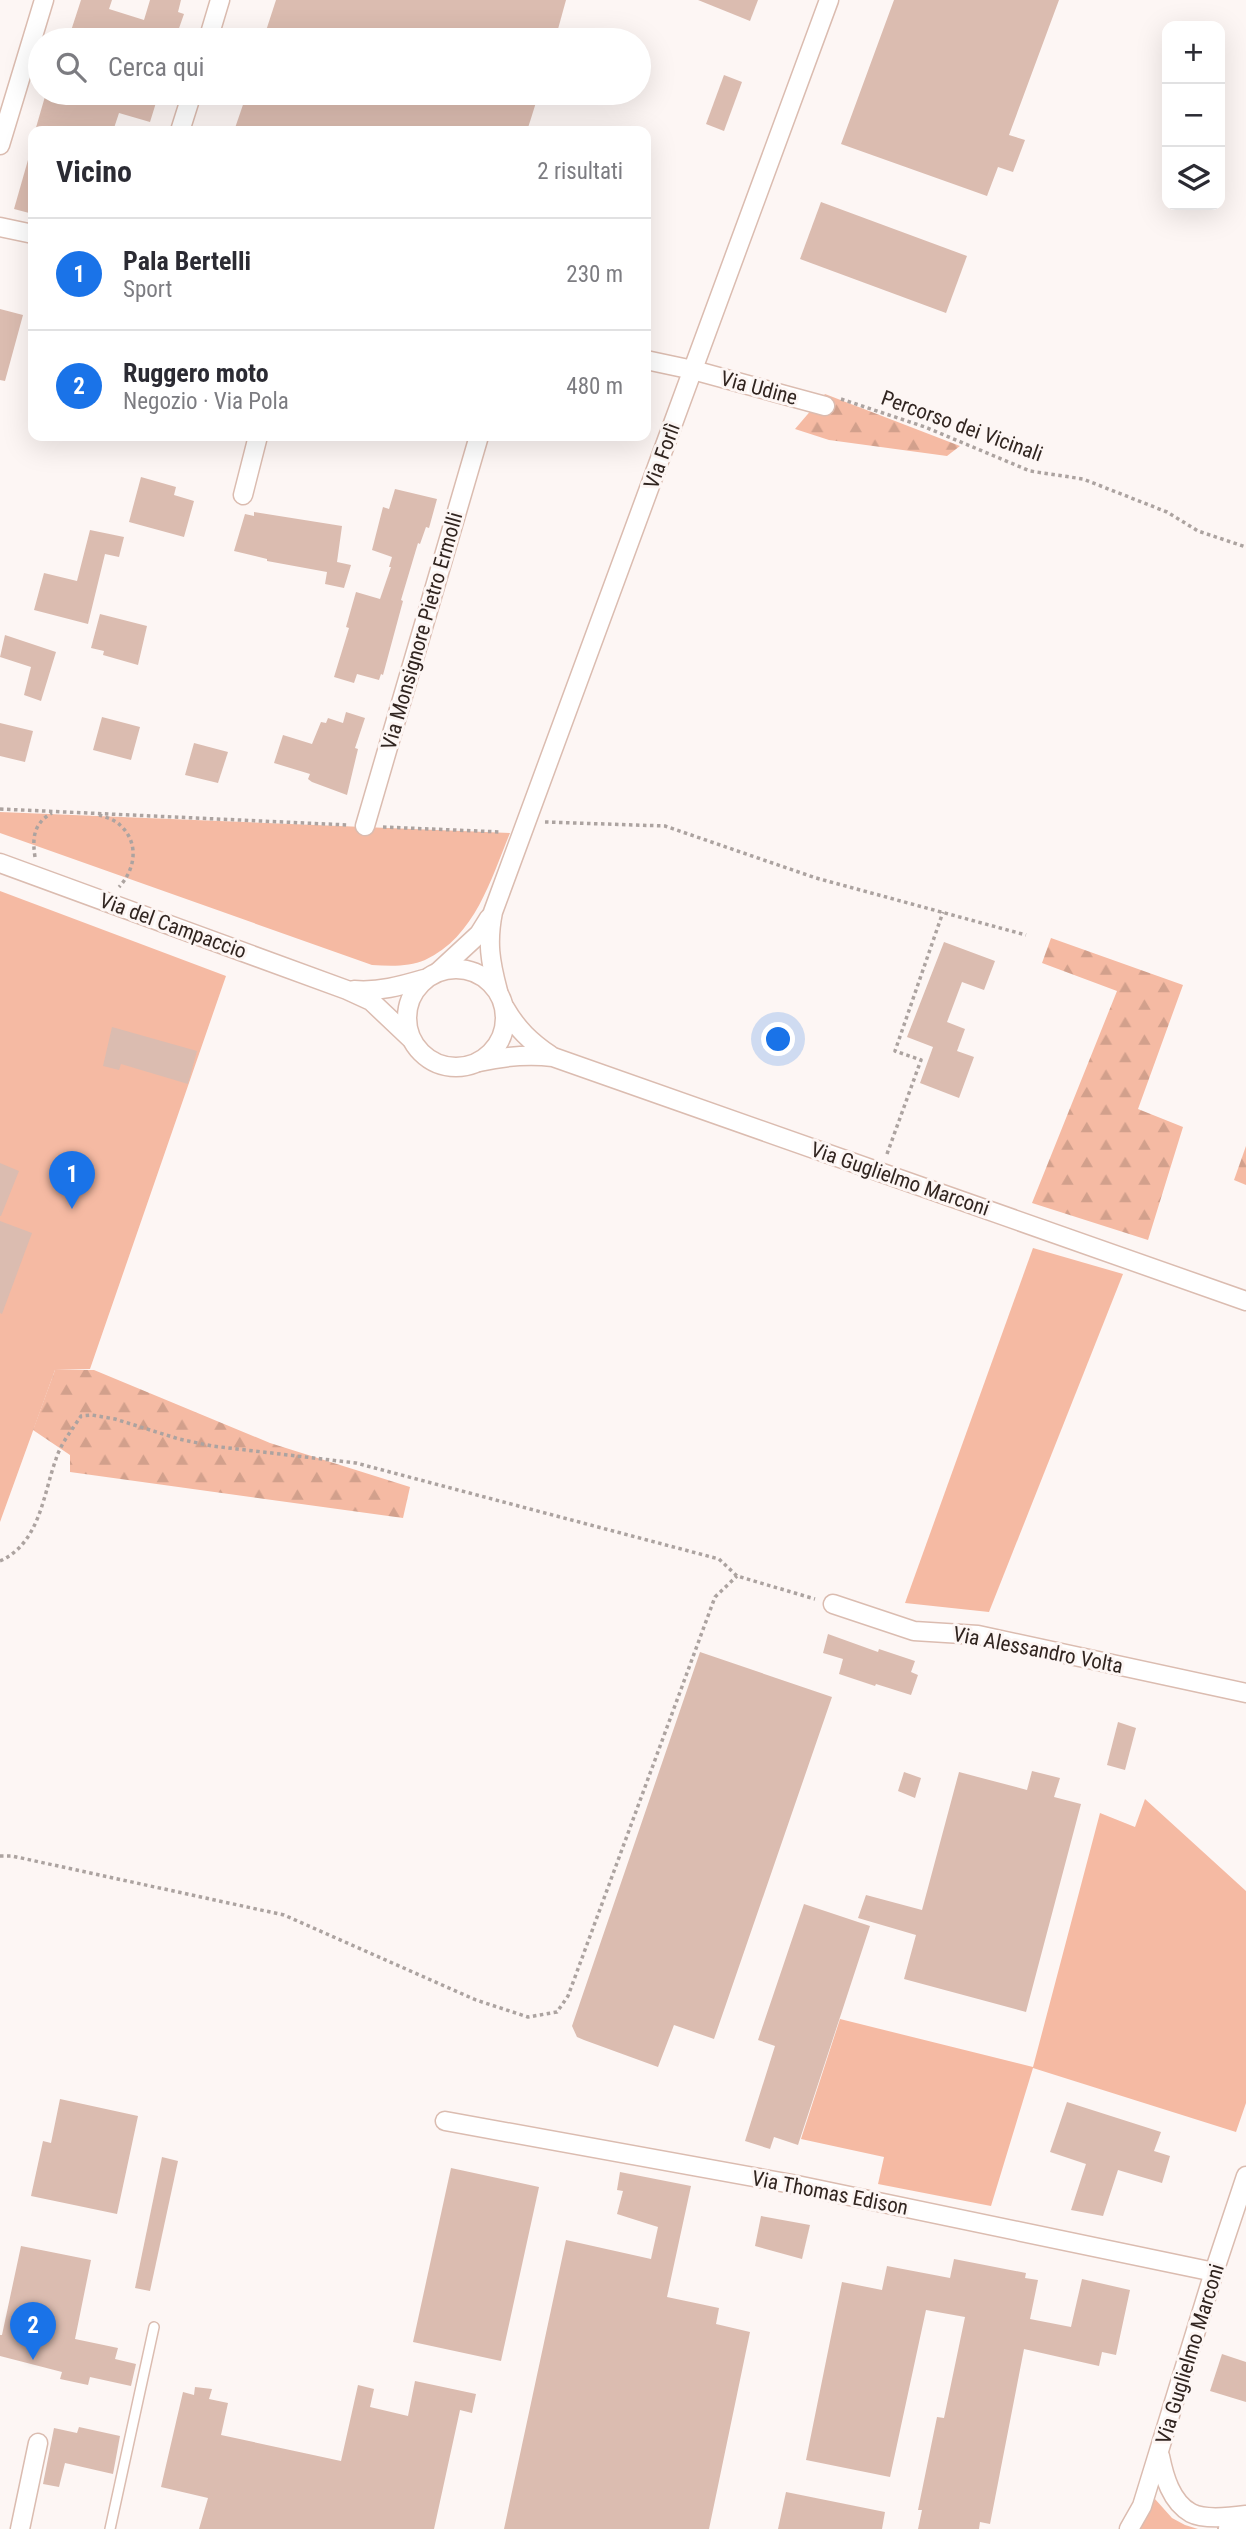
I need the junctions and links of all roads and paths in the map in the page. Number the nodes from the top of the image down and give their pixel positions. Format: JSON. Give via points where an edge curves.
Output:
{"nodes":[{"id":1,"x":44,"y":0,"type":"edge"},
{"id":2,"x":220,"y":0,"type":"edge"},
{"id":3,"x":829,"y":0,"type":"edge"},
{"id":4,"x":36,"y":28,"type":"edge"},
{"id":5,"x":212,"y":28,"type":"edge"},
{"id":6,"x":28,"y":53,"type":"edge"},
{"id":7,"x":188,"y":105,"type":"edge"},
{"id":8,"x":182,"y":126,"type":"edge"},
{"id":9,"x":0,"y":145,"type":"edge"},
{"id":10,"x":0,"y":226,"type":"edge"},
{"id":11,"x":28,"y":233,"type":"edge"},
{"id":12,"x":651,"y":361,"type":"edge"},
{"id":13,"x":693,"y":370,"type":"junction"},
{"id":14,"x":825,"y":407,"type":"joint"},
{"id":15,"x":257,"y":441,"type":"edge"},
{"id":16,"x":478,"y":441,"type":"edge"},
{"id":17,"x":243,"y":495,"type":"dead end"},
{"id":18,"x":1246,"y":547,"type":"edge"},
{"id":19,"x":0,"y":809,"type":"edge"},
{"id":20,"x":53,"y":812,"type":"junction"},
{"id":21,"x":97,"y":814,"type":"junction"},
{"id":22,"x":365,"y":826,"type":"junction"},
{"id":23,"x":524,"y":829,"type":"junction"},
{"id":24,"x":0,"y":863,"type":"edge"},
{"id":25,"x":43,"y":878,"type":"junction"},
{"id":26,"x":99,"y":899,"type":"junction"},
{"id":27,"x":493,"y":912,"type":"junction"},
{"id":28,"x":943,"y":912,"type":"junction"},
{"id":29,"x":1026,"y":934,"type":"dead end"},
{"id":30,"x":431,"y":975,"type":"junction"},
{"id":31,"x":347,"y":990,"type":"junction"},
{"id":32,"x":501,"y":998,"type":"junction"},
{"id":33,"x":410,"y":1038,"type":"junction"},
{"id":34,"x":553,"y":1057,"type":"junction"},
{"id":35,"x":479,"y":1062,"type":"junction"},
{"id":36,"x":880,"y":1172,"type":"junction"},
{"id":37,"x":1246,"y":1301,"type":"edge"},
{"id":38,"x":0,"y":1561,"type":"edge"},
{"id":39,"x":737,"y":1576,"type":"junction"},
{"id":40,"x":833,"y":1604,"type":"joint"},
{"id":41,"x":1246,"y":1693,"type":"edge"},
{"id":42,"x":0,"y":1856,"type":"edge"},
{"id":43,"x":445,"y":2121,"type":"dead end"},
{"id":44,"x":1246,"y":2176,"type":"edge"},
{"id":45,"x":1214,"y":2272,"type":"junction"},
{"id":46,"x":154,"y":2327,"type":"dead end"},
{"id":47,"x":38,"y":2443,"type":"dead end"},
{"id":48,"x":1160,"y":2452,"type":"junction"},
{"id":49,"x":1246,"y":2515,"type":"edge"},
{"id":50,"x":1246,"y":2524,"type":"edge"},
{"id":51,"x":20,"y":2529,"type":"edge"},
{"id":52,"x":110,"y":2529,"type":"edge"},
{"id":53,"x":1129,"y":2529,"type":"edge"},
{"id":54,"x":1233,"y":2529,"type":"edge"}],
"edges":[{"from":1,"to":4,"type":"street"},
{"from":2,"to":5,"type":"street"},
{"from":3,"to":13,"type":"street","name":"Via Forlì"},
{"from":6,"to":9,"type":"street"},
{"from":7,"to":8,"type":"street"},
{"from":10,"to":11,"type":"street"},
{"from":12,"to":13,"type":"street","name":"Via Udine"},
{"from":13,"to":14,"type":"street","name":"Via Udine"},
{"from":13,"to":23,"type":"street","name":"Via Forlì"},
{"from":14,"to":18,"type":"path","name":"Percorso dei Vicinali","via":[[835,397],[925,427],[1030,471],[1083,479],[1167,512],[1198,531]]},
{"from":15,"to":17,"type":"street"},
{"from":16,"to":22,"type":"street","name":"Via Monsignore Pietro Ermolli"},
{"from":19,"to":20,"type":"path"},
{"from":20,"to":21,"type":"path"},
{"from":20,"to":25,"type":"path","via":[[42,819],[33,842]]},
{"from":21,"to":22,"type":"path"},
{"from":21,"to":26,"type":"path","via":[[120,824],[130,840],[134,860],[129,876]]},
{"from":22,"to":23,"type":"path","via":[[510,833]]},
{"from":23,"to":27,"type":"street","name":"Via Forlì"},
{"from":23,"to":28,"type":"path","via":[[539,822],[665,826],[816,878]]},
{"from":24,"to":25,"type":"street","name":"Via del Campaccio"},
{"from":25,"to":26,"type":"street","name":"Via del Campaccio"},
{"from":26,"to":31,"type":"street","name":"Via del Campaccio"},
{"from":27,"to":30,"type":"street","name":"Via Forlì","via":[[479,934]]},
{"from":27,"to":32,"type":"street","name":"Via Forlì","via":[[490,962]]},
{"from":28,"to":29,"type":"path"},
{"from":28,"to":36,"type":"path","via":[[895,1051],[921,1060]]},
{"from":30,"to":31,"type":"street","name":"Via del Campaccio","via":[[396,988]]},
{"from":30,"to":32,"type":"street","via":[[455,968],[471,970],[486,978]]},
{"from":30,"to":33,"type":"street","via":[[413,992],[407,1007]]},
{"from":31,"to":33,"type":"street","name":"Via del Campaccio","via":[[371,1001]]},
{"from":32,"to":34,"type":"street","name":"Via Guglielmo Marconi","via":[[516,1027]]},
{"from":32,"to":35,"type":"street","via":[[505,1023],[501,1039]]},
{"from":33,"to":35,"type":"street","via":[[432,1062],[448,1067]]},
{"from":34,"to":35,"type":"street","name":"Via Guglielmo Marconi","via":[[520,1055]]},
{"from":34,"to":36,"type":"street","name":"Via Guglielmo Marconi"},
{"from":36,"to":37,"type":"street","name":"Via Guglielmo Marconi"},
{"from":38,"to":39,"type":"path","via":[[21,1546],[33,1529],[60,1448],[81,1416],[92,1415],[212,1446],[356,1463],[719,1559]]},
{"from":39,"to":40,"type":"path"},
{"from":39,"to":42,"type":"path","via":[[715,1597],[568,1996],[556,2012],[528,2017],[476,2000],[284,1915]]},
{"from":40,"to":41,"type":"street","name":"Via Alessandro Volta","via":[[914,1631],[978,1635]]},
{"from":43,"to":45,"type":"street","name":"Via Thomas Edison","via":[[792,2184]]},
{"from":44,"to":45,"type":"street","name":"Via Guglielmo Marconi"},
{"from":45,"to":48,"type":"street","name":"Via Guglielmo Marconi"},
{"from":46,"to":52,"type":"lane"},
{"from":47,"to":51,"type":"street"},
{"from":48,"to":49,"type":"street","via":[[1174,2496],[1191,2514]]},
{"from":48,"to":53,"type":"street","name":"Via Guglielmo Marconi"},
{"from":50,"to":54,"type":"main road"}]}
